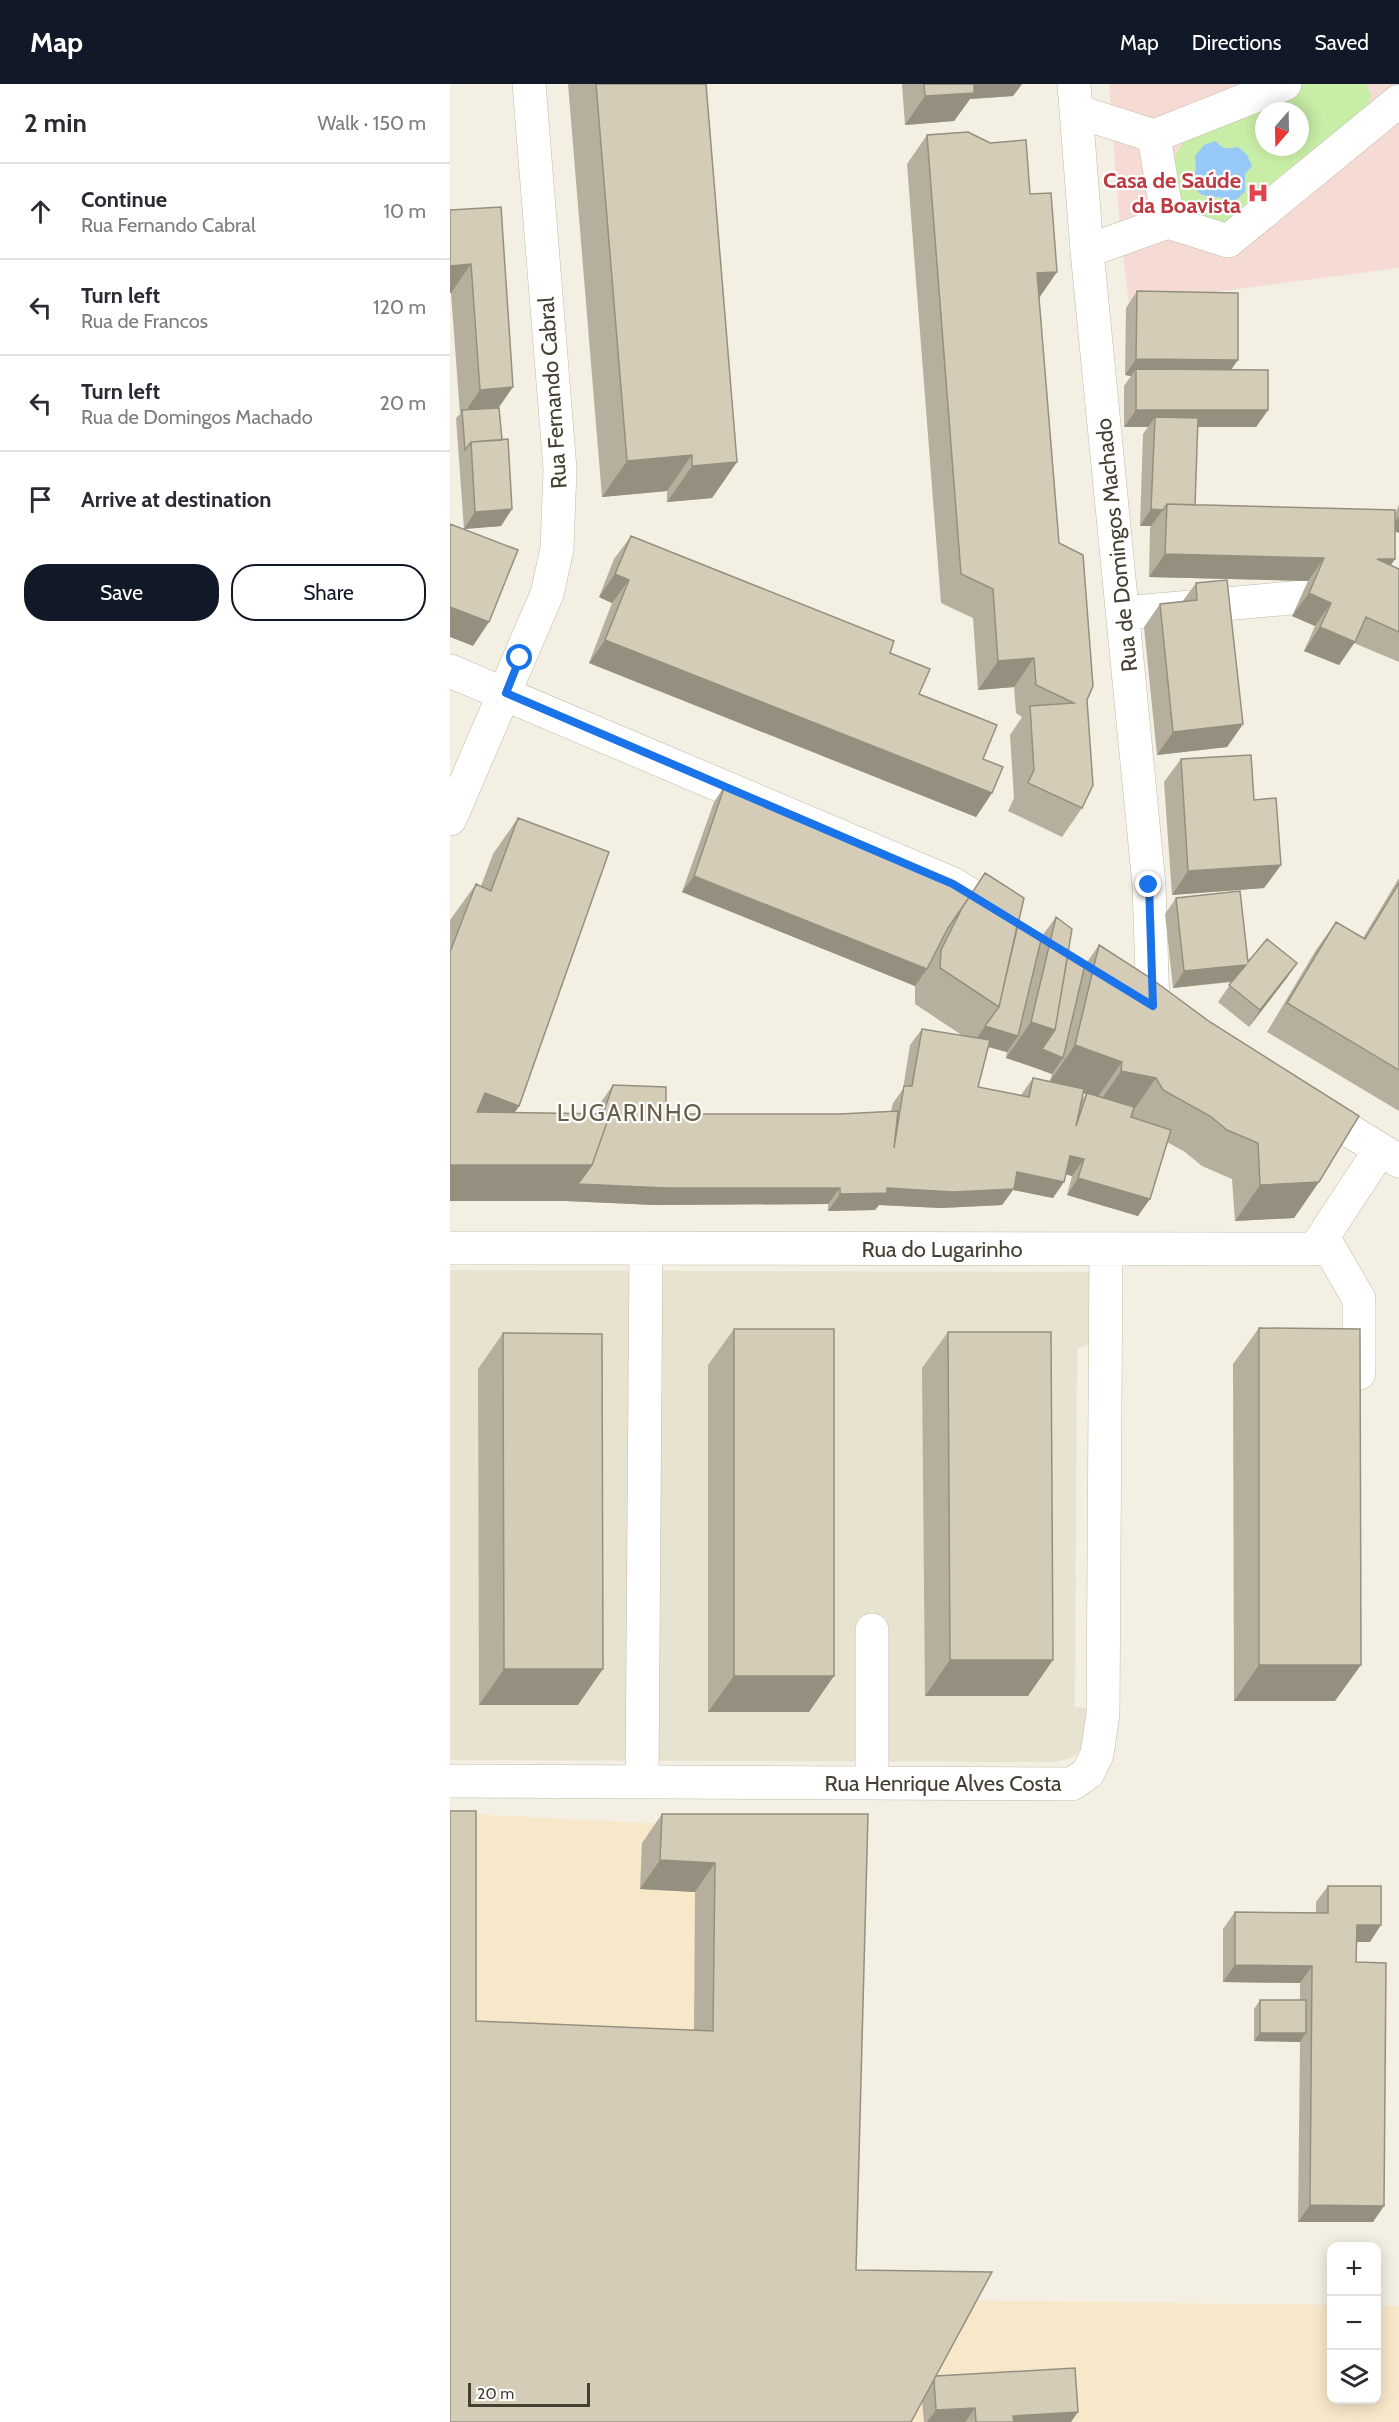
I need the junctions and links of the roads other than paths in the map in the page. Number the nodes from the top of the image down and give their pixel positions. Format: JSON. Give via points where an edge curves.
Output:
{"nodes":[{"id":1,"x":529,"y":84,"type":"edge"},
{"id":2,"x":1284,"y":84,"type":"edge"},
{"id":3,"x":1075,"y":97,"type":"edge"},
{"id":4,"x":1399,"y":101,"type":"edge"},
{"id":5,"x":1154,"y":136,"type":"junction"},
{"id":6,"x":1168,"y":222,"type":"junction"},
{"id":7,"x":1087,"y":251,"type":"junction"},
{"id":8,"x":1399,"y":592,"type":"edge"},
{"id":9,"x":1123,"y":613,"type":"junction"},
{"id":10,"x":450,"y":671,"type":"edge"},
{"id":11,"x":506,"y":693,"type":"junction"},
{"id":12,"x":450,"y":819,"type":"edge"},
{"id":13,"x":1022,"y":927,"type":"edge"},
{"id":14,"x":1122,"y":988,"type":"edge"},
{"id":15,"x":1153,"y":1006,"type":"junction"},
{"id":16,"x":1183,"y":1025,"type":"edge"},
{"id":17,"x":1282,"y":1088,"type":"edge"},
{"id":18,"x":1390,"y":1156,"type":"edge"},
{"id":19,"x":1323,"y":1236,"type":"junction"},
{"id":20,"x":450,"y":1248,"type":"edge"},
{"id":21,"x":646,"y":1248,"type":"junction"},
{"id":22,"x":1106,"y":1250,"type":"junction"},
{"id":23,"x":1359,"y":1402,"type":"edge"},
{"id":24,"x":872,"y":1630,"type":"dead end"},
{"id":25,"x":450,"y":1781,"type":"edge"},
{"id":26,"x":642,"y":1782,"type":"junction"},
{"id":27,"x":872,"y":1783,"type":"junction"}],
"edges":[{"from":1,"to":11,"type":"street","name":"Rua Fernando Cabral","via":[[560,469],[560,512],[547,594]]},
{"from":2,"to":5,"type":"street"},
{"from":3,"to":5,"type":"street"},
{"from":3,"to":7,"type":"street","name":"Rua de Domingos Machado"},
{"from":4,"to":6,"type":"street","via":[[1228,241]]},
{"from":5,"to":6,"type":"street"},
{"from":6,"to":7,"type":"street"},
{"from":7,"to":9,"type":"street","name":"Rua de Domingos Machado"},
{"from":8,"to":9,"type":"street","via":[[1392,589]]},
{"from":9,"to":15,"type":"street","name":"Rua de Domingos Machado","via":[[1149,885]]},
{"from":10,"to":11,"type":"street"},
{"from":11,"to":12,"type":"street","name":"Rua Fernando Cabral"},
{"from":11,"to":13,"type":"street","via":[[953,884]]},
{"from":14,"to":15,"type":"street"},
{"from":15,"to":16,"type":"street"},
{"from":17,"to":18,"type":"street"},
{"from":18,"to":19,"type":"street","name":"Rua do Lugarinho"},
{"from":19,"to":22,"type":"street","name":"Rua do Lugarinho","via":[[1315,1249]]},
{"from":19,"to":23,"type":"street","via":[[1359,1299]]},
{"from":20,"to":21,"type":"street","name":"Rua do Lugarinho"},
{"from":21,"to":22,"type":"street","name":"Rua do Lugarinho"},
{"from":21,"to":26,"type":"street"},
{"from":22,"to":27,"type":"street","name":"Rua Henrique Alves Costa","via":[[1103,1714],[1097,1754],[1088,1773],[1072,1784]]},
{"from":24,"to":27,"type":"street"},
{"from":25,"to":26,"type":"street","name":"Rua Henrique Alves Costa"},
{"from":26,"to":27,"type":"street","name":"Rua Henrique Alves Costa"}]}
